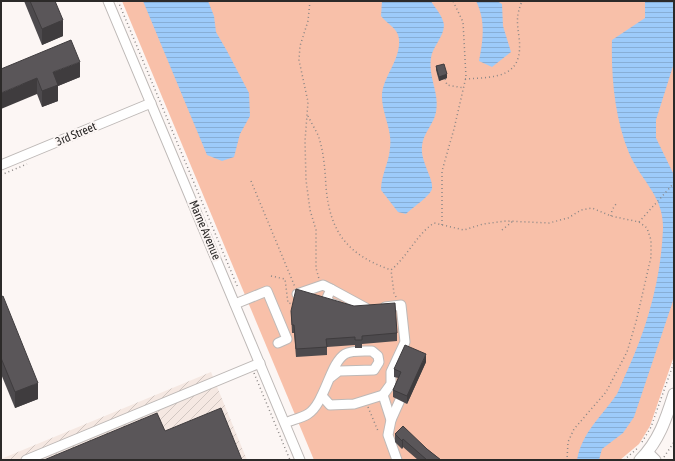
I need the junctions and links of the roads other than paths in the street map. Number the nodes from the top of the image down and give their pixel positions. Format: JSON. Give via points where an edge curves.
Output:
{"nodes":[{"id":1,"x":108,"y":1,"type":"edge"},
{"id":2,"x":151,"y":103,"type":"junction"},
{"id":3,"x":1,"y":166,"type":"edge"},
{"id":4,"x":327,"y":287,"type":"junction"},
{"id":5,"x":298,"y":294,"type":"edge"},
{"id":6,"x":239,"y":302,"type":"junction"},
{"id":7,"x":366,"y":308,"type":"junction"},
{"id":8,"x":278,"y":343,"type":"dead end"},
{"id":9,"x":405,"y":346,"type":"junction"},
{"id":10,"x":414,"y":350,"type":"edge"},
{"id":11,"x":260,"y":363,"type":"junction"},
{"id":12,"x":330,"y":378,"type":"junction"},
{"id":13,"x":674,"y":394,"type":"edge"},
{"id":14,"x":383,"y":395,"type":"junction"},
{"id":15,"x":322,"y":396,"type":"junction"},
{"id":16,"x":400,"y":400,"type":"edge"},
{"id":17,"x":391,"y":420,"type":"junction"},
{"id":18,"x":285,"y":423,"type":"junction"},
{"id":19,"x":648,"y":452,"type":"junction"},
{"id":20,"x":26,"y":460,"type":"edge"},
{"id":21,"x":300,"y":460,"type":"edge"},
{"id":22,"x":398,"y":460,"type":"edge"},
{"id":23,"x":640,"y":460,"type":"edge"},
{"id":24,"x":656,"y":460,"type":"edge"}],
"edges":[{"from":1,"to":2,"type":"street","name":"Marne Avenue"},
{"from":2,"to":3,"type":"street","name":"3rd Street"},
{"from":2,"to":6,"type":"street","name":"Marne Avenue"},
{"from":4,"to":5,"type":"street"},
{"from":4,"to":7,"type":"street"},
{"from":4,"to":7,"type":"street","via":[[327,298],[330,303],[353,309]]},
{"from":6,"to":8,"type":"street","via":[[267,291],[291,337]]},
{"from":6,"to":11,"type":"street","name":"Marne Avenue"},
{"from":7,"to":9,"type":"street","via":[[401,305]]},
{"from":9,"to":10,"type":"street"},
{"from":9,"to":14,"type":"street","via":[[391,372],[391,384]]},
{"from":11,"to":18,"type":"street","name":"Marne Avenue"},
{"from":11,"to":20,"type":"street"},
{"from":12,"to":12,"type":"street","via":[[339,371],[374,370],[379,362],[378,356],[372,350],[345,354]]},
{"from":12,"to":15,"type":"street"},
{"from":13,"to":19,"type":"main road","via":[[661,432]]},
{"from":14,"to":15,"type":"street","via":[[354,404],[330,405]]},
{"from":14,"to":17,"type":"street"},
{"from":15,"to":18,"type":"street","via":[[309,413]]},
{"from":16,"to":17,"type":"street"},
{"from":17,"to":22,"type":"street","via":[[388,435]]},
{"from":18,"to":21,"type":"street","name":"Marne Avenue"},
{"from":19,"to":23,"type":"main road"},
{"from":19,"to":24,"type":"street"}]}
